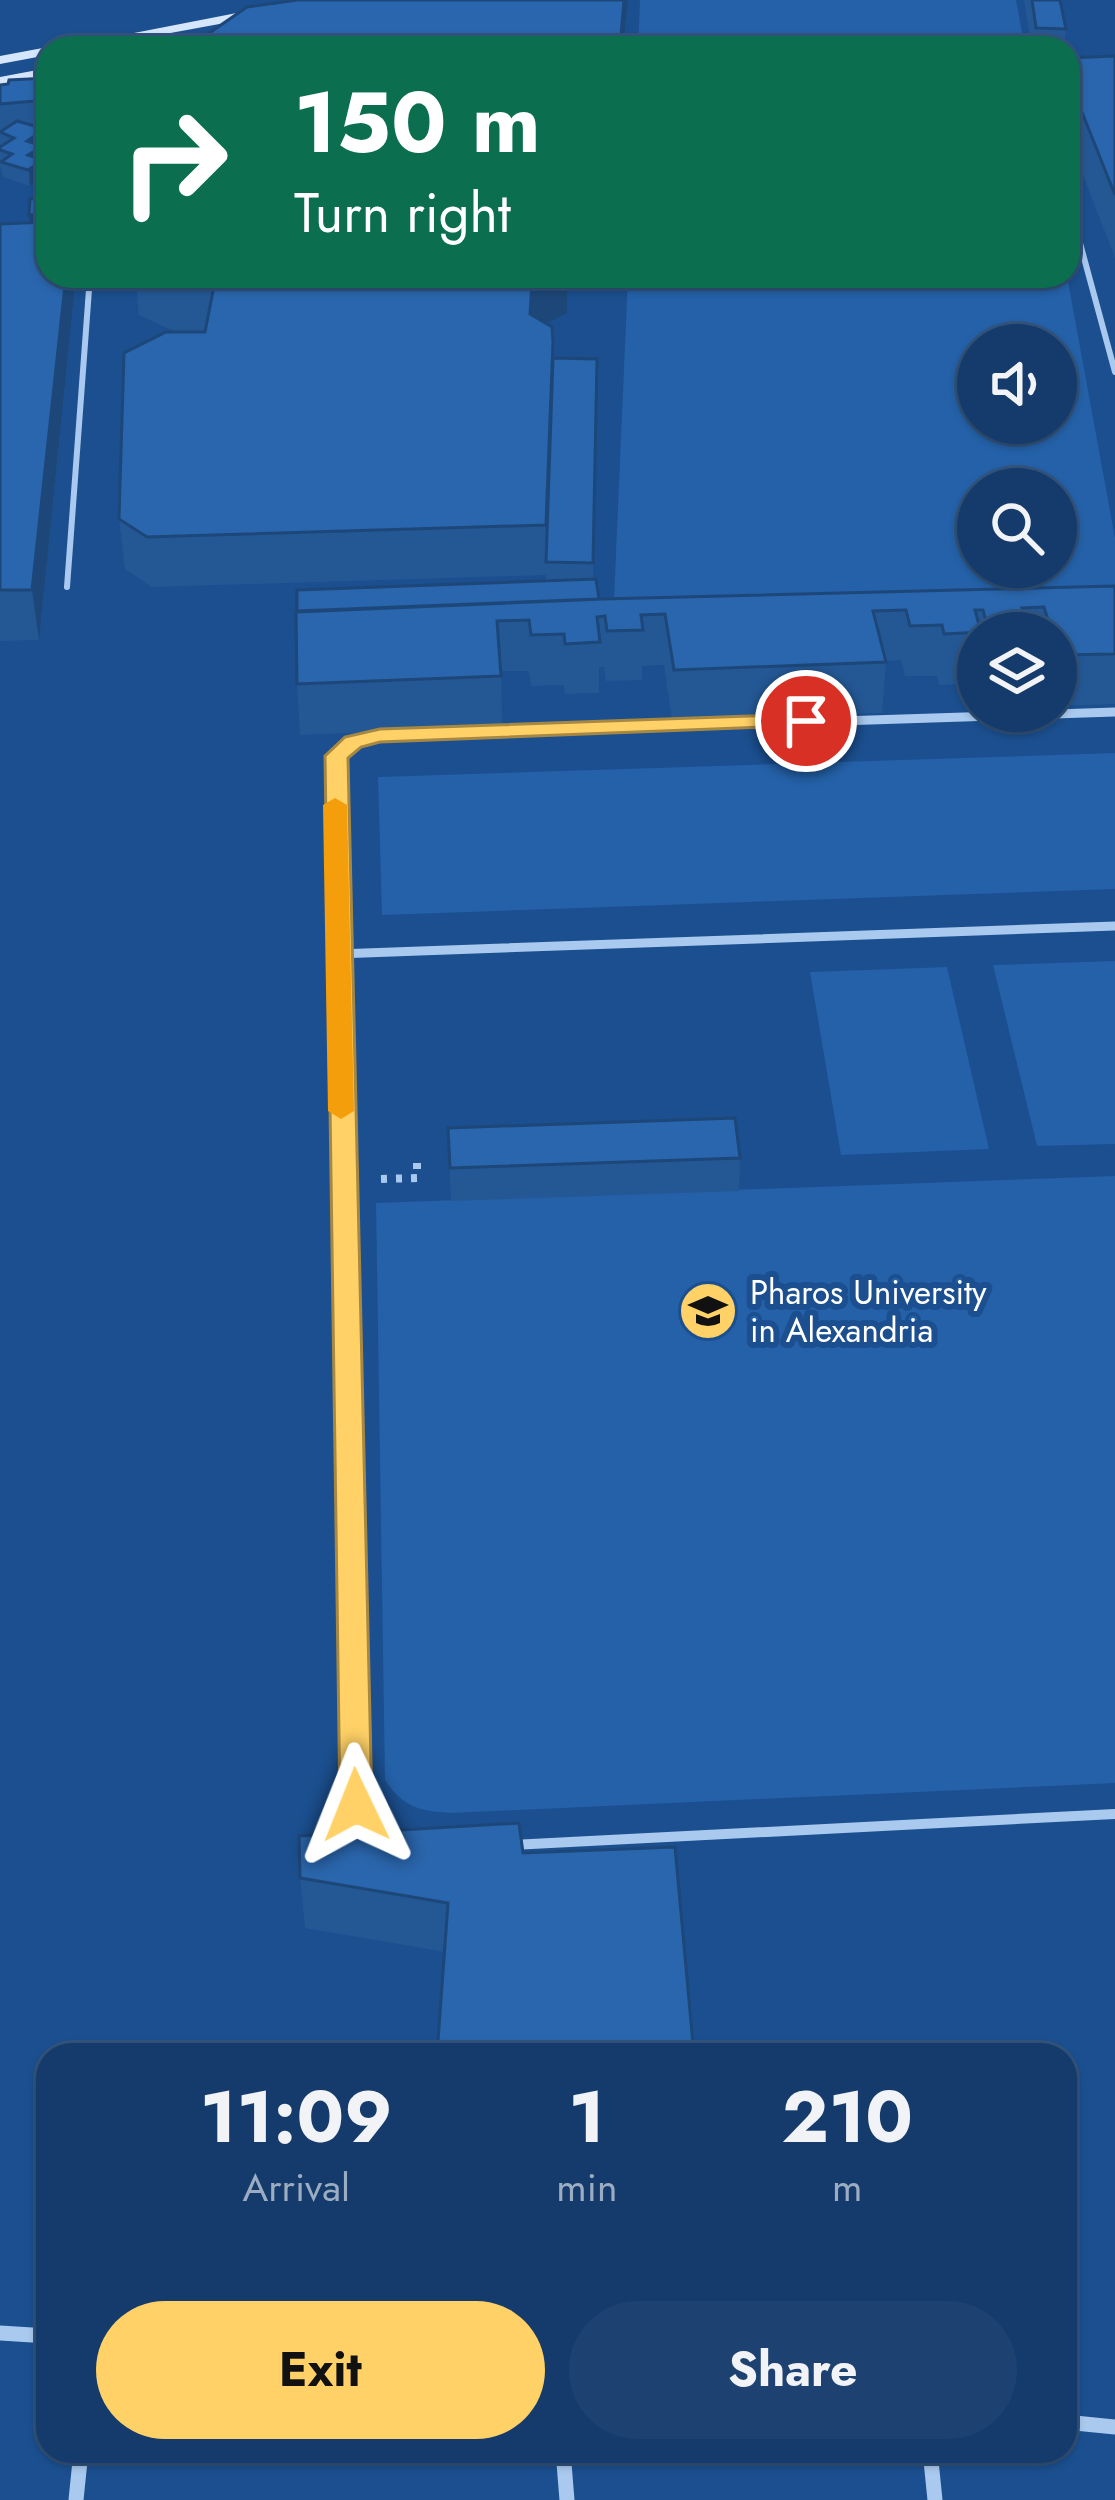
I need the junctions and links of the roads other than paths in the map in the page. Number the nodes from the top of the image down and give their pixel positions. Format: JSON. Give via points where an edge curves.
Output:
{"nodes":[{"id":1,"x":289,"y":7,"type":"edge"},
{"id":2,"x":130,"y":36,"type":"edge"},
{"id":3,"x":36,"y":53,"type":"edge"},
{"id":4,"x":0,"y":60,"type":"edge"},
{"id":5,"x":36,"y":75,"type":"edge"},
{"id":6,"x":0,"y":82,"type":"edge"},
{"id":7,"x":1080,"y":243,"type":"edge"},
{"id":8,"x":89,"y":288,"type":"edge"},
{"id":9,"x":1115,"y":372,"type":"edge"},
{"id":10,"x":67,"y":587,"type":"dead end"},
{"id":11,"x":1115,"y":712,"type":"edge"},
{"id":12,"x":1115,"y":926,"type":"edge"},
{"id":13,"x":338,"y":954,"type":"junction"},
{"id":14,"x":1115,"y":1814,"type":"edge"},
{"id":15,"x":402,"y":1846,"type":"edge"},
{"id":16,"x":496,"y":1846,"type":"edge"},
{"id":17,"x":0,"y":2333,"type":"edge"},
{"id":18,"x":36,"y":2335,"type":"edge"},
{"id":19,"x":1077,"y":2423,"type":"edge"},
{"id":20,"x":1115,"y":2427,"type":"edge"},
{"id":21,"x":80,"y":2463,"type":"edge"},
{"id":22,"x":564,"y":2463,"type":"edge"},
{"id":23,"x":931,"y":2463,"type":"edge"},
{"id":24,"x":76,"y":2500,"type":"edge"},
{"id":25,"x":567,"y":2500,"type":"edge"},
{"id":26,"x":935,"y":2500,"type":"edge"}],
"edges":[{"from":1,"to":2,"type":"main road"},
{"from":3,"to":4,"type":"main road"},
{"from":5,"to":6,"type":"main road"},
{"from":7,"to":9,"type":"lane"},
{"from":8,"to":10,"type":"lane"},
{"from":11,"to":13,"type":"lane","via":[[353,742],[334,765]]},
{"from":12,"to":13,"type":"lane"},
{"from":13,"to":15,"type":"lane","via":[[354,1786],[366,1822]]},
{"from":14,"to":16,"type":"lane"},
{"from":17,"to":18,"type":"street"},
{"from":19,"to":20,"type":"street"},
{"from":21,"to":24,"type":"street"},
{"from":22,"to":25,"type":"street"},
{"from":23,"to":26,"type":"street"}]}
